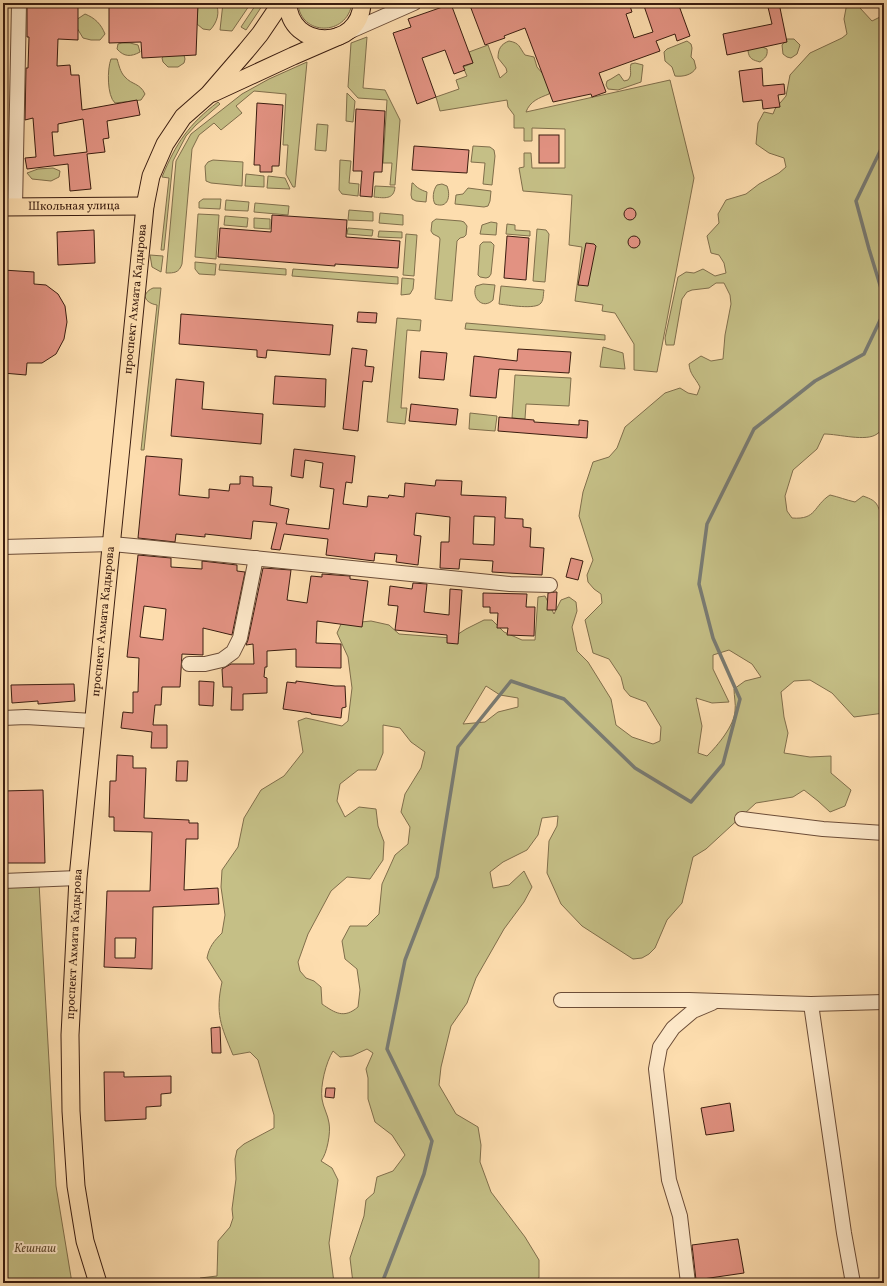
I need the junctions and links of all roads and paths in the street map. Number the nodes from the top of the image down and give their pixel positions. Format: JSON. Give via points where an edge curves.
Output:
{"nodes":[{"id":1,"x":19,"y":3,"type":"edge"},
{"id":2,"x":281,"y":3,"type":"edge"},
{"id":3,"x":288,"y":3,"type":"edge"},
{"id":4,"x":362,"y":3,"type":"edge"},
{"id":5,"x":414,"y":3,"type":"edge"},
{"id":6,"x":340,"y":36,"type":"junction"},
{"id":7,"x":208,"y":95,"type":"junction"},
{"id":8,"x":145,"y":206,"type":"junction"},
{"id":9,"x":9,"y":207,"type":"edge"},
{"id":10,"x":112,"y":544,"type":"junction"},
{"id":11,"x":3,"y":547,"type":"edge"},
{"id":12,"x":256,"y":558,"type":"junction"},
{"id":13,"x":550,"y":585,"type":"dead end"},
{"id":14,"x":189,"y":664,"type":"dead end"},
{"id":15,"x":3,"y":718,"type":"edge"},
{"id":16,"x":93,"y":721,"type":"junction"},
{"id":17,"x":742,"y":818,"type":"dead end"},
{"id":18,"x":884,"y":833,"type":"edge"},
{"id":19,"x":78,"y":878,"type":"junction"},
{"id":20,"x":3,"y":881,"type":"edge"},
{"id":21,"x":561,"y":1000,"type":"dead end"},
{"id":22,"x":717,"y":1001,"type":"junction"},
{"id":23,"x":884,"y":1002,"type":"edge"},
{"id":24,"x":811,"y":1004,"type":"junction"},
{"id":25,"x":98,"y":1283,"type":"edge"},
{"id":26,"x":688,"y":1283,"type":"edge"},
{"id":27,"x":853,"y":1283,"type":"edge"}],
"edges":[{"from":1,"to":9,"type":"street"},
{"from":2,"to":7,"type":"main road","name":"проспект Ахмата Кадырова","via":[[260,34]]},
{"from":3,"to":6,"type":"main road","via":[[291,17],[304,33],[323,39]]},
{"from":4,"to":6,"type":"main road","via":[[355,24]]},
{"from":5,"to":6,"type":"street"},
{"from":6,"to":7,"type":"main road"},
{"from":7,"to":8,"type":"main road","name":"проспект Ахмата Кадырова","via":[[183,117],[165,144],[151,176]]},
{"from":8,"to":9,"type":"main road","name":"Школьная улица"},
{"from":8,"to":10,"type":"main road","name":"проспект Ахмата Кадырова"},
{"from":10,"to":11,"type":"street"},
{"from":10,"to":12,"type":"street"},
{"from":10,"to":16,"type":"main road","name":"проспект Ахмата Кадырова"},
{"from":12,"to":13,"type":"street","via":[[510,584]]},
{"from":12,"to":14,"type":"street","via":[[240,638],[233,652],[222,660],[206,664]]},
{"from":15,"to":16,"type":"street"},
{"from":16,"to":19,"type":"main road","name":"проспект Ахмата Кадырова"},
{"from":17,"to":18,"type":"street","via":[[823,829]]},
{"from":19,"to":20,"type":"street"},
{"from":19,"to":25,"type":"main road","name":"проспект Ахмата Кадырова","via":[[70,1034],[71,1111],[77,1194],[85,1241]]},
{"from":21,"to":22,"type":"street"},
{"from":22,"to":24,"type":"street"},
{"from":22,"to":26,"type":"street","via":[[693,1011],[673,1028],[660,1047],[656,1069],[669,1180],[680,1216]]},
{"from":23,"to":24,"type":"street"},
{"from":24,"to":27,"type":"street"}]}
